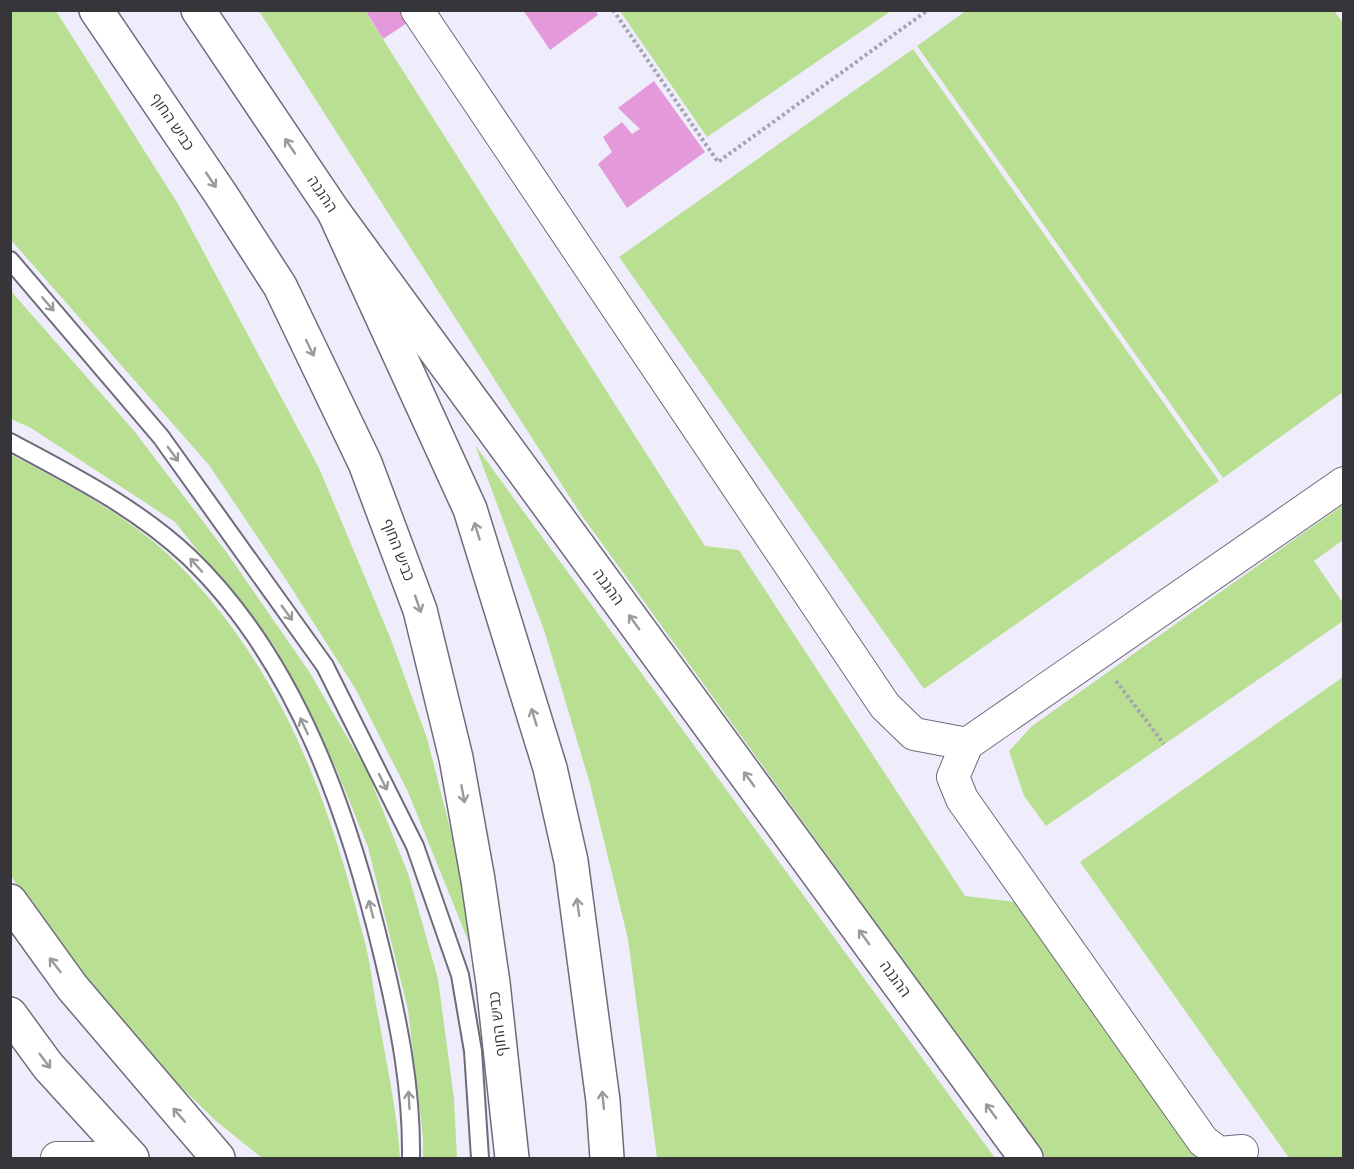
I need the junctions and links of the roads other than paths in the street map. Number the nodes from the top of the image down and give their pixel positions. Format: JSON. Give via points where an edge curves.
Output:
{"nodes":[{"id":1,"x":87,"y":10,"type":"edge"},
{"id":2,"x":96,"y":10,"type":"edge"},
{"id":3,"x":198,"y":10,"type":"edge"},
{"id":4,"x":417,"y":10,"type":"edge"},
{"id":5,"x":119,"y":45,"type":"junction"},
{"id":6,"x":334,"y":212,"type":"junction"},
{"id":7,"x":10,"y":260,"type":"edge"},
{"id":8,"x":10,"y":442,"type":"edge"},
{"id":9,"x":1344,"y":483,"type":"edge"},
{"id":10,"x":967,"y":744,"type":"junction"},
{"id":11,"x":10,"y":901,"type":"edge"},
{"id":12,"x":10,"y":1014,"type":"edge"},
{"id":13,"x":1242,"y":1151,"type":"dead end"},
{"id":14,"x":57,"y":1158,"type":"edge"},
{"id":15,"x":94,"y":1158,"type":"edge"},
{"id":16,"x":132,"y":1158,"type":"edge"},
{"id":17,"x":219,"y":1158,"type":"edge"},
{"id":18,"x":411,"y":1158,"type":"edge"},
{"id":19,"x":480,"y":1158,"type":"edge"},
{"id":20,"x":512,"y":1158,"type":"edge"},
{"id":21,"x":607,"y":1158,"type":"edge"},
{"id":22,"x":1026,"y":1158,"type":"edge"}],
"edges":[{"from":1,"to":5,"type":"highway"},
{"from":2,"to":5,"type":"highway","name":"כביש החוף"},
{"from":6,"to":3,"type":"highway","name":"ההגנה","one_way":true},
{"from":4,"to":10,"type":"street","via":[[885,706],[914,734]]},
{"from":5,"to":20,"type":"highway","name":"כביש החוף","one_way":true,"via":[[280,286],[365,462],[420,610],[456,758],[478,880]]},
{"from":21,"to":6,"type":"highway","one_way":true,"via":[[602,1090],[573,872],[550,768],[470,509]]},
{"from":22,"to":6,"type":"highway","name":"ההגנה","one_way":true},
{"from":7,"to":19,"type":"lane","one_way":true,"via":[[161,437],[325,666],[415,846],[460,975],[473,1051]]},
{"from":18,"to":8,"type":"lane","one_way":true,"via":[[407,1071],[378,935],[353,844],[325,770],[290,697],[258,641],[190,558],[103,492]]},
{"from":9,"to":10,"type":"street"},
{"from":10,"to":13,"type":"street","via":[[953,777],[962,800],[1203,1141],[1219,1153]]},
{"from":17,"to":11,"type":"highway","one_way":true,"via":[[72,987]]},
{"from":12,"to":16,"type":"highway","one_way":true,"via":[[48,1066]]},
{"from":14,"to":15,"type":"street"}]}
